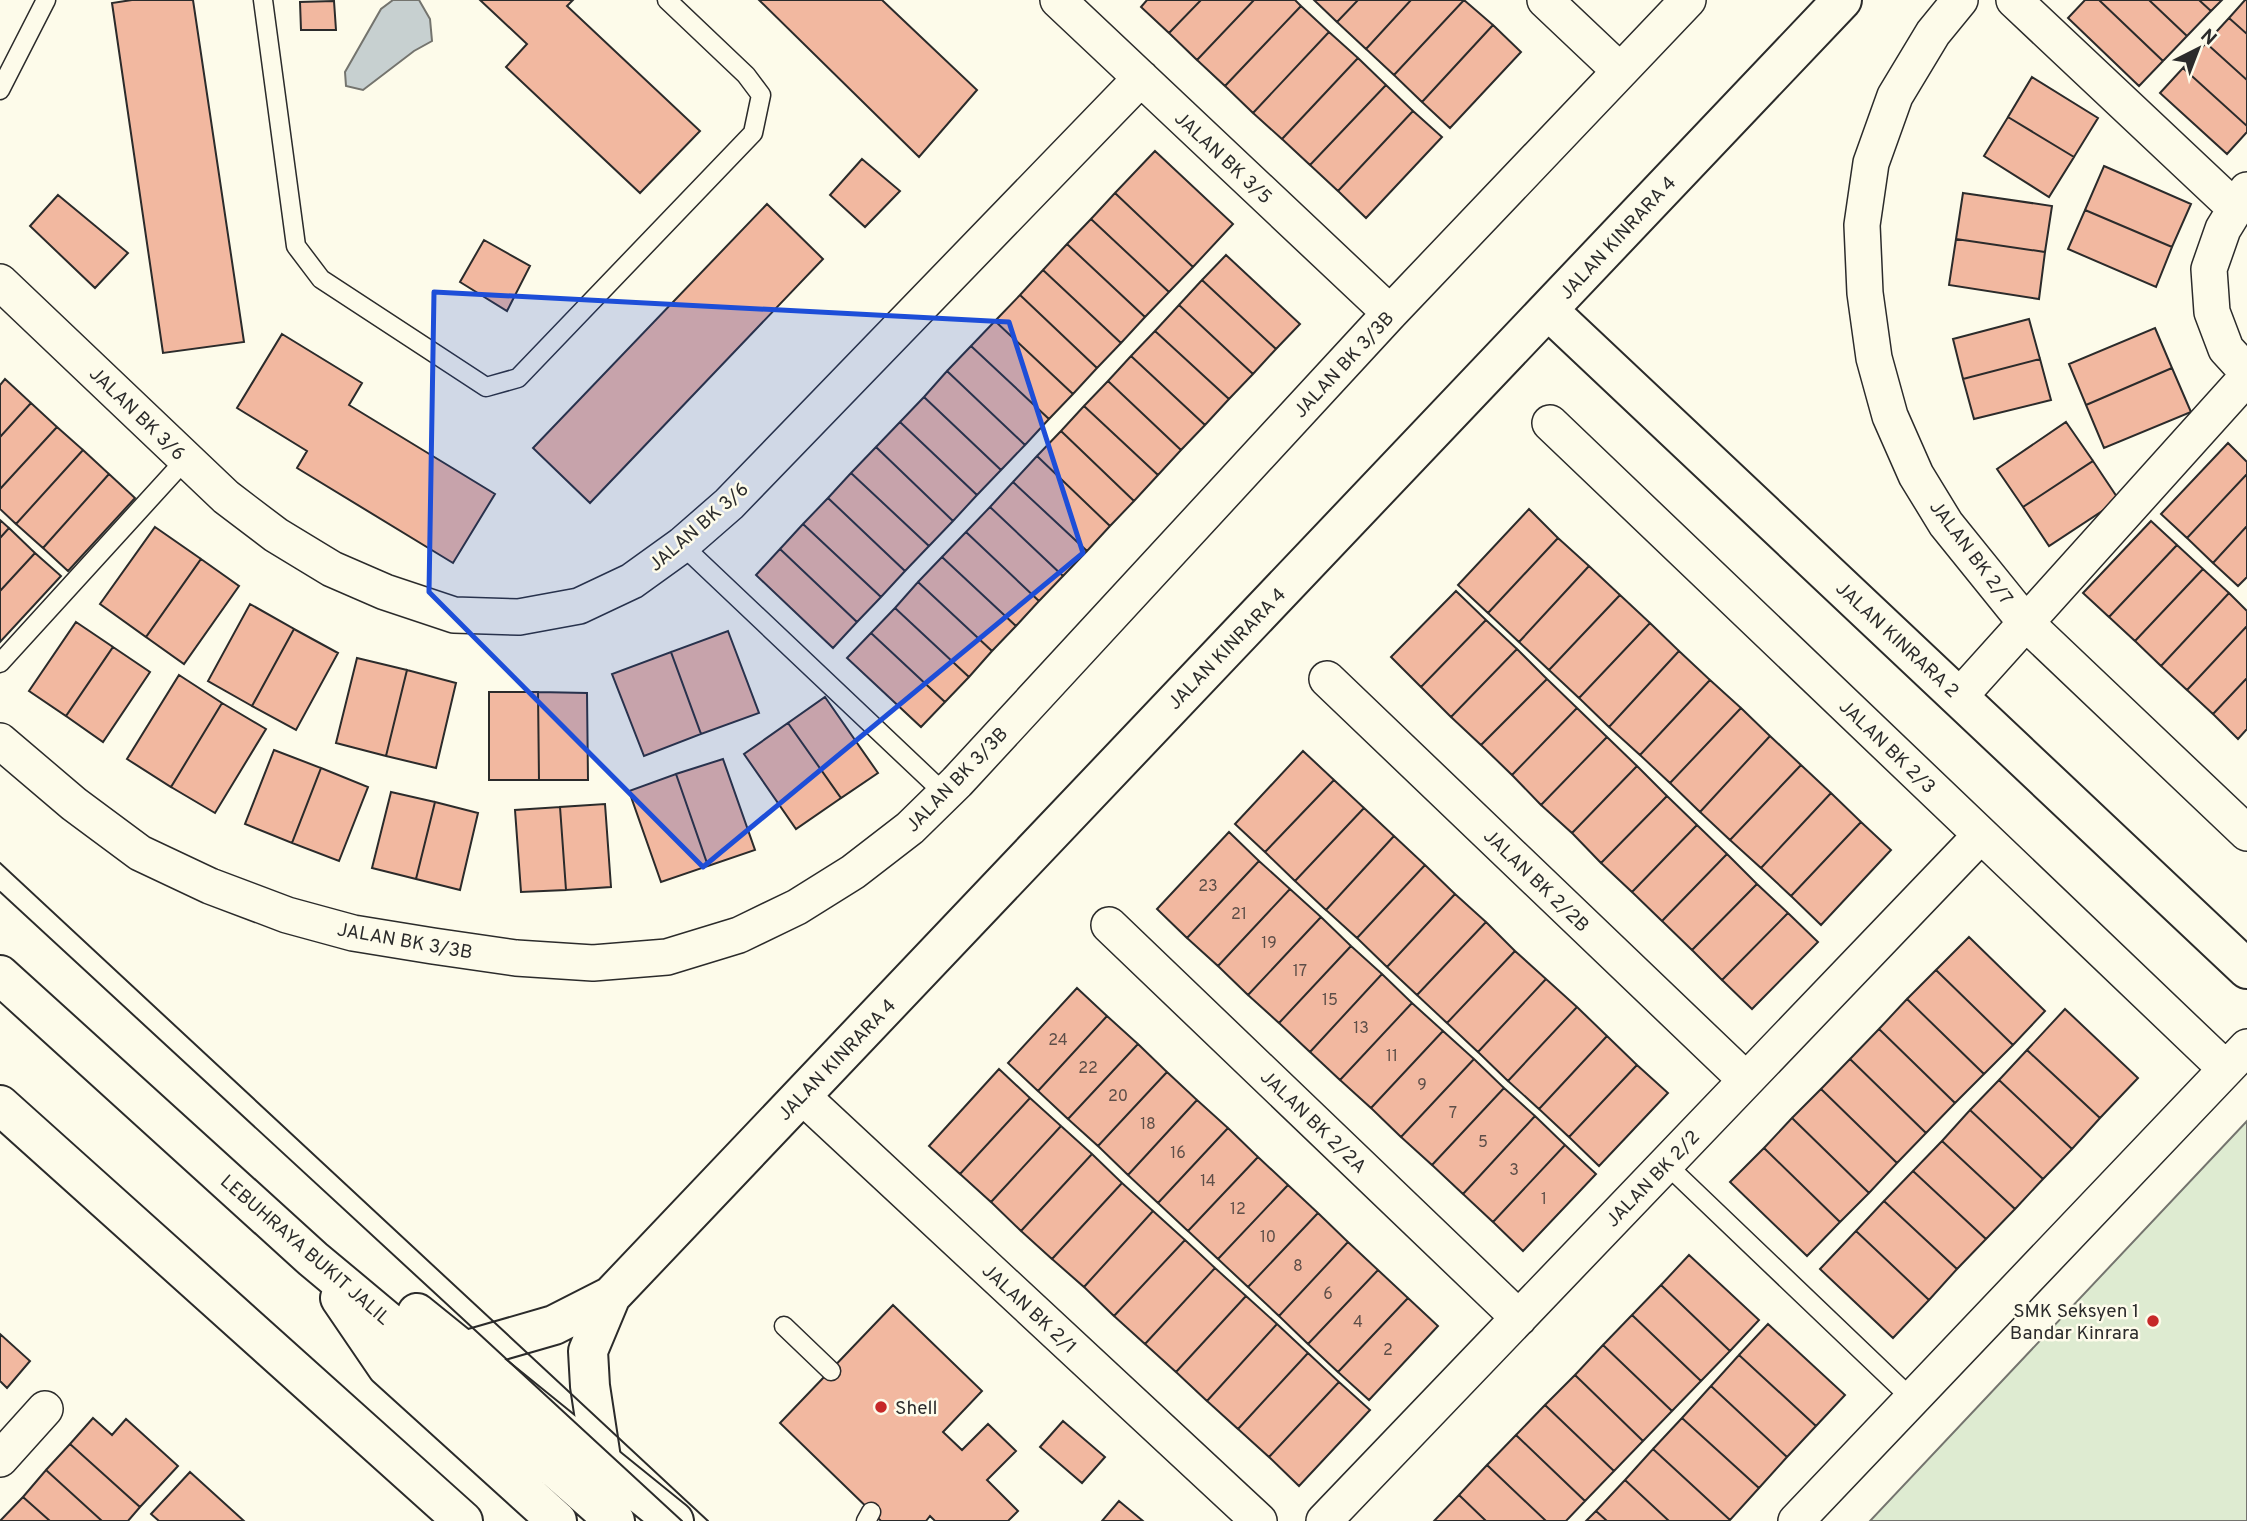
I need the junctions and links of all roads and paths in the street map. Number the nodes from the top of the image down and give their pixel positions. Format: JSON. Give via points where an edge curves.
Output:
{"nodes":[{"id":1,"x":46,"y":0,"type":"edge"},
{"id":2,"x":263,"y":0,"type":"edge"},
{"id":3,"x":667,"y":0,"type":"edge"},
{"id":4,"x":1058,"y":0,"type":"edge"},
{"id":5,"x":1545,"y":0,"type":"edge"},
{"id":6,"x":1688,"y":0,"type":"edge"},
{"id":7,"x":1842,"y":0,"type":"edge"},
{"id":8,"x":1960,"y":0,"type":"edge"},
{"id":9,"x":2014,"y":0,"type":"edge"},
{"id":10,"x":1620,"y":71,"type":"junction"},
{"id":11,"x":1141,"y":78,"type":"junction"},
{"id":12,"x":0,"y":90,"type":"edge"},
{"id":13,"x":2241,"y":199,"type":"edge"},
{"id":14,"x":0,"y":282,"type":"edge"},
{"id":15,"x":1548,"y":310,"type":"junction"},
{"id":16,"x":1390,"y":313,"type":"junction"},
{"id":17,"x":2247,"y":372,"type":"edge"},
{"id":18,"x":2247,"y":377,"type":"edge"},
{"id":19,"x":1550,"y":423,"type":"dead end"},
{"id":20,"x":186,"y":459,"type":"junction"},
{"id":21,"x":682,"y":545,"type":"junction"},
{"id":22,"x":2026,"y":623,"type":"junction"},
{"id":23,"x":0,"y":663,"type":"edge"},
{"id":24,"x":1327,"y":679,"type":"dead end"},
{"id":25,"x":1959,"y":697,"type":"junction"},
{"id":26,"x":0,"y":741,"type":"edge"},
{"id":27,"x":945,"y":794,"type":"junction"},
{"id":28,"x":2247,"y":833,"type":"edge"},
{"id":29,"x":1980,"y":835,"type":"junction"},
{"id":30,"x":1109,"y":925,"type":"dead end"},
{"id":31,"x":2247,"y":969,"type":"edge"},
{"id":32,"x":0,"y":975,"type":"edge"},
{"id":33,"x":2236,"y":1058,"type":"edge"},
{"id":34,"x":1746,"y":1080,"type":"junction"},
{"id":35,"x":801,"y":1095,"type":"junction"},
{"id":36,"x":0,"y":1105,"type":"edge"},
{"id":37,"x":1666,"y":1164,"type":"junction"},
{"id":38,"x":217,"y":1171,"type":"junction"},
{"id":39,"x":313,"y":1259,"type":"junction"},
{"id":40,"x":611,"y":1296,"type":"junction"},
{"id":41,"x":1519,"y":1318,"type":"junction"},
{"id":42,"x":784,"y":1326,"type":"dead end"},
{"id":43,"x":464,"y":1351,"type":"junction"},
{"id":44,"x":831,"y":1371,"type":"dead end"},
{"id":45,"x":1912,"y":1399,"type":"junction"},
{"id":46,"x":45,"y":1409,"type":"dead end"},
{"id":47,"x":0,"y":1460,"type":"edge"},
{"id":48,"x":602,"y":1465,"type":"junction"},
{"id":49,"x":463,"y":1521,"type":"edge"},
{"id":50,"x":557,"y":1521,"type":"edge"},
{"id":51,"x":615,"y":1521,"type":"edge"},
{"id":52,"x":674,"y":1521,"type":"edge"},
{"id":53,"x":1259,"y":1521,"type":"edge"},
{"id":54,"x":1324,"y":1521,"type":"edge"},
{"id":55,"x":1796,"y":1521,"type":"edge"}],
"edges":[{"from":1,"to":12,"type":"lane"},
{"from":2,"to":3,"type":"lane","via":[[296,246],[321,279],[486,387],[518,377],[753,133],[761,95],[747,75]]},
{"from":4,"to":11,"type":"street","name":"JALAN BK 3/5"},
{"from":5,"to":10,"type":"street"},
{"from":6,"to":10,"type":"street","name":"JALAN BK 3/3B"},
{"from":7,"to":15,"type":"main road","name":"JALAN KINRARA 4"},
{"from":8,"to":22,"type":"street","name":"JALAN BK 2/7","via":[[1933,33],[1895,96],[1871,163],[1863,225],[1865,293],[1874,358],[1889,416],[1916,475],[1946,524]]},
{"from":9,"to":13,"type":"street"},
{"from":10,"to":16,"type":"street","name":"JALAN BK 3/3B"},
{"from":11,"to":16,"type":"street","name":"JALAN BK 3/5"},
{"from":11,"to":21,"type":"street","name":"JALAN BK 3/6","via":[[729,504]]},
{"from":13,"to":17,"type":"street","via":[[2223,229],[2209,269],[2212,312],[2226,349]]},
{"from":14,"to":20,"type":"street","name":"JALAN BK 3/6"},
{"from":15,"to":25,"type":"main road","name":"JALAN KINRARA 2"},
{"from":15,"to":35,"type":"main road","name":"JALAN KINRARA 4"},
{"from":16,"to":27,"type":"street","name":"JALAN BK 3/3B"},
{"from":18,"to":22,"type":"street"},
{"from":19,"to":29,"type":"street","name":"JALAN BK 2/3"},
{"from":20,"to":21,"type":"street","name":"JALAN BK 3/6","via":[[276,535],[332,569],[454,615],[519,617],[579,606],[632,581]]},
{"from":20,"to":23,"type":"lane"},
{"from":21,"to":27,"type":"lane"},
{"from":22,"to":25,"type":"street"},
{"from":22,"to":28,"type":"street","name":"JALAN BK 2/7"},
{"from":24,"to":34,"type":"street","name":"JALAN BK 2/2B"},
{"from":25,"to":31,"type":"main road","name":"JALAN KINRARA 2"},
{"from":26,"to":27,"type":"street","name":"JALAN BK 3/3B","via":[[140,853],[210,886],[353,933],[580,963],[667,957],[739,935],[797,907],[853,872]]},
{"from":29,"to":33,"type":"street","name":"JALAN BK 2/3"},
{"from":29,"to":34,"type":"street","name":"JALAN BK 2/2"},
{"from":30,"to":41,"type":"street","name":"JALAN BK 2/2A"},
{"from":32,"to":38,"type":"main road","name":"LEBUHRAYA BUKIT JALIL"},
{"from":33,"to":45,"type":"street"},
{"from":34,"to":37,"type":"street","name":"JALAN BK 2/2"},
{"from":35,"to":40,"type":"main road","name":"JALAN KINRARA 4"},
{"from":35,"to":53,"type":"street","name":"JALAN BK 2/1"},
{"from":36,"to":49,"type":"main road"},
{"from":37,"to":41,"type":"street","name":"JALAN BK 2/2"},
{"from":37,"to":45,"type":"lane"},
{"from":38,"to":39,"type":"main road","name":"LEBUHRAYA BUKIT JALIL"},
{"from":38,"to":43,"type":"main road","via":[[286,1203]]},
{"from":39,"to":50,"type":"main road","via":[[387,1367]]},
{"from":39,"to":51,"type":"main road","name":"LEBUHRAYA BUKIT JALIL"},
{"from":40,"to":43,"type":"main road","name":"JALAN KINRARA 4","via":[[554,1325]]},
{"from":40,"to":48,"type":"main road","name":"JALAN KINRARA 4","via":[[588,1350]]},
{"from":41,"to":54,"type":"street","name":"JALAN BK 2/2"},
{"from":42,"to":44,"type":"lane"},
{"from":43,"to":48,"type":"main road"},
{"from":45,"to":55,"type":"street"},
{"from":46,"to":47,"type":"street"},
{"from":48,"to":52,"type":"main road"}]}
